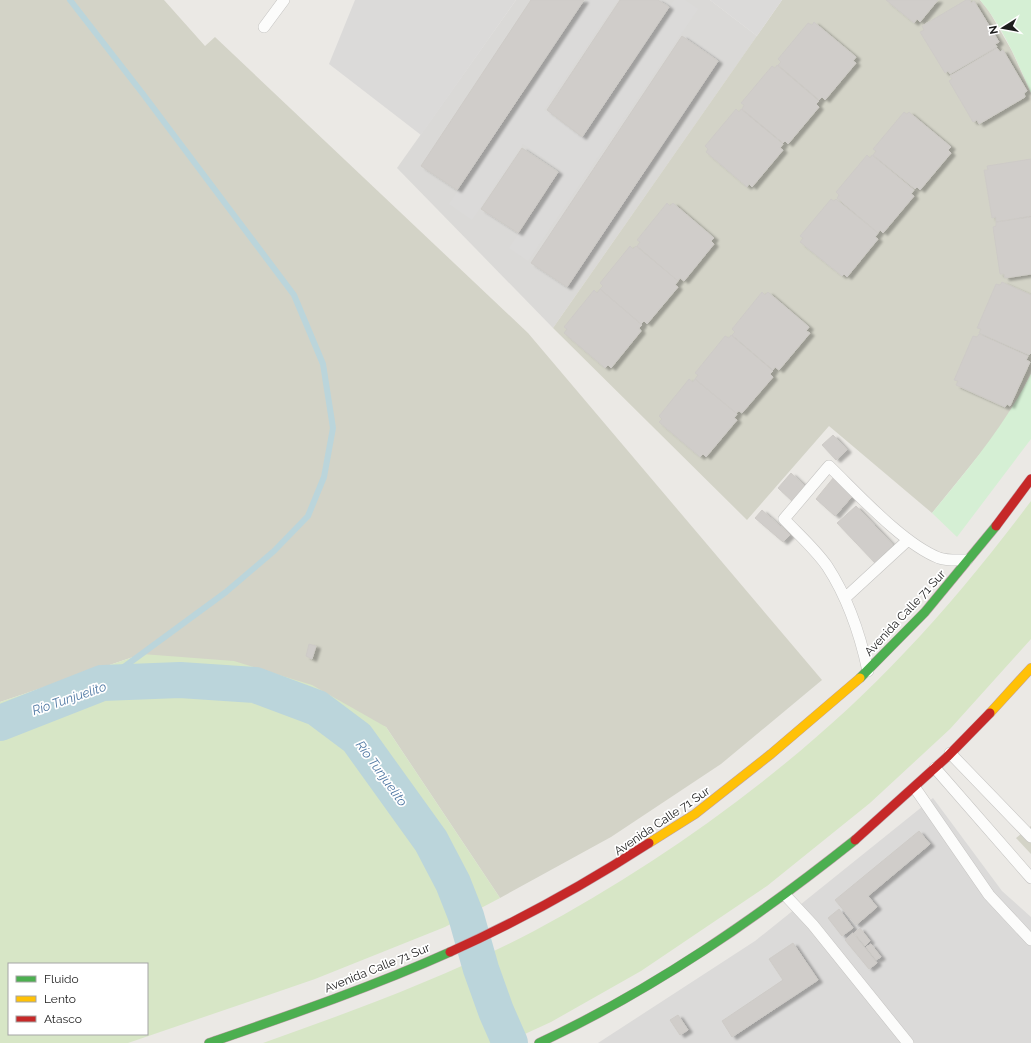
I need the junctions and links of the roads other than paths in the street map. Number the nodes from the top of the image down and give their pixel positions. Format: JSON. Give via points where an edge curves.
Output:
{"nodes":[{"id":1,"x":284,"y":0,"type":"edge"},
{"id":2,"x":264,"y":27,"type":"dead end"},
{"id":3,"x":1031,"y":479,"type":"edge"},
{"id":4,"x":908,"y":540,"type":"junction"},
{"id":5,"x":969,"y":559,"type":"junction"},
{"id":6,"x":845,"y":598,"type":"junction"},
{"id":7,"x":1031,"y":668,"type":"edge"},
{"id":8,"x":868,"y":671,"type":"junction"},
{"id":9,"x":950,"y":753,"type":"junction"},
{"id":10,"x":935,"y":768,"type":"junction"},
{"id":11,"x":915,"y":788,"type":"junction"},
{"id":12,"x":1031,"y":837,"type":"edge"},
{"id":13,"x":1031,"y":878,"type":"edge"},
{"id":14,"x":786,"y":896,"type":"junction"},
{"id":15,"x":1031,"y":940,"type":"edge"},
{"id":16,"x":209,"y":1043,"type":"edge"},
{"id":17,"x":539,"y":1043,"type":"edge"},
{"id":18,"x":908,"y":1043,"type":"edge"}],
"edges":[{"from":1,"to":2,"type":"lane"},
{"from":3,"to":5,"type":"highway","name":"Avenida Calle 71 Sur"},
{"from":4,"to":5,"type":"lane","via":[[940,558],[952,561]]},
{"from":4,"to":6,"type":"lane"},
{"from":4,"to":6,"type":"lane","via":[[829,466],[784,519],[826,566]]},
{"from":5,"to":8,"type":"highway","name":"Avenida Calle 71 Sur","via":[[925,612]]},
{"from":6,"to":8,"type":"lane","via":[[859,634]]},
{"from":7,"to":9,"type":"highway","via":[[991,713]]},
{"from":8,"to":16,"type":"highway","name":"Avenida Calle 71 Sur","via":[[771,754],[695,814],[552,903],[506,927],[412,968]]},
{"from":9,"to":10,"type":"highway"},
{"from":9,"to":12,"type":"lane"},
{"from":10,"to":11,"type":"highway"},
{"from":10,"to":13,"type":"lane"},
{"from":11,"to":14,"type":"highway"},
{"from":11,"to":15,"type":"lane","via":[[989,895]]},
{"from":14,"to":17,"type":"highway","via":[[675,969]]},
{"from":14,"to":18,"type":"lane","via":[[813,925]]}]}
